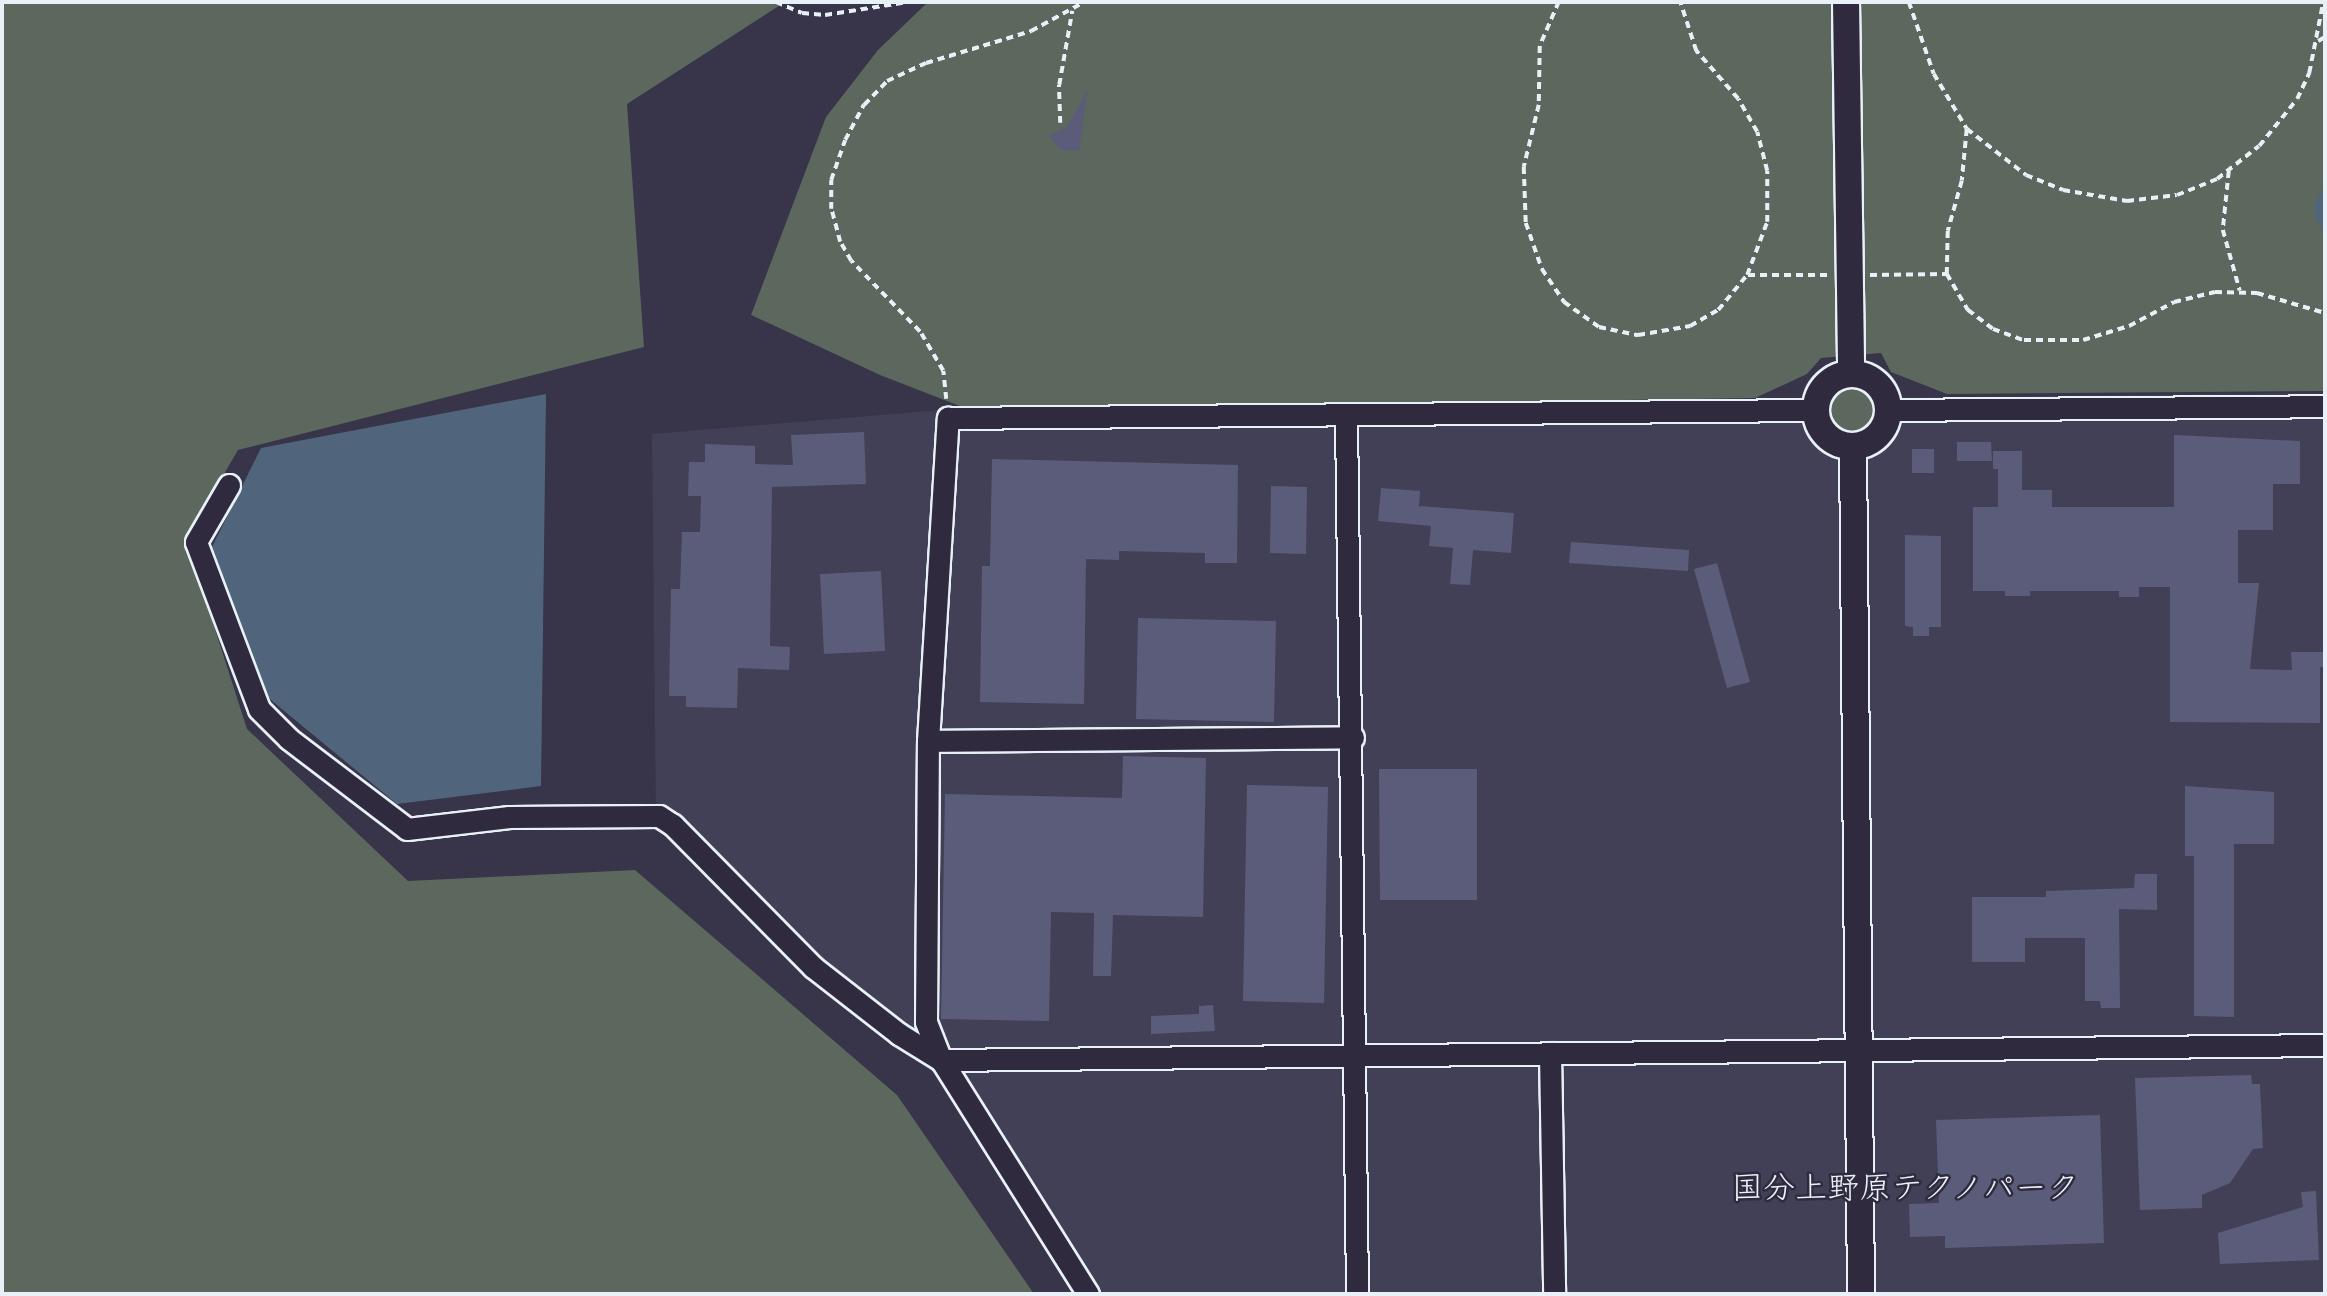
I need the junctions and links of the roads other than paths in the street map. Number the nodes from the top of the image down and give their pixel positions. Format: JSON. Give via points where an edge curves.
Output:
{"nodes":[{"id":1,"x":1846,"y":2,"type":"edge"},
{"id":2,"x":1851,"y":373,"type":"junction"},
{"id":3,"x":2325,"y":406,"type":"edge"},
{"id":4,"x":1816,"y":410,"type":"junction"},
{"id":5,"x":1889,"y":410,"type":"junction"},
{"id":6,"x":1346,"y":416,"type":"junction"},
{"id":7,"x":1853,"y":447,"type":"junction"},
{"id":8,"x":229,"y":485,"type":"dead end"},
{"id":9,"x":1353,"y":737,"type":"junction"},
{"id":10,"x":928,"y":741,"type":"junction"},
{"id":11,"x":2325,"y":1045,"type":"edge"},
{"id":12,"x":1858,"y":1051,"type":"junction"},
{"id":13,"x":1354,"y":1052,"type":"junction"},
{"id":14,"x":1550,"y":1053,"type":"junction"},
{"id":15,"x":942,"y":1059,"type":"junction"},
{"id":16,"x":1088,"y":1294,"type":"edge"},
{"id":17,"x":1357,"y":1294,"type":"edge"},
{"id":18,"x":1554,"y":1294,"type":"edge"},
{"id":19,"x":1861,"y":1294,"type":"edge"}],
"edges":[{"from":1,"to":2,"type":"street"},
{"from":2,"to":4,"type":"street","via":[[1830,381]]},
{"from":2,"to":5,"type":"street","via":[[1882,388]]},
{"from":3,"to":5,"type":"street"},
{"from":4,"to":6,"type":"street"},
{"from":4,"to":7,"type":"street","via":[[1818,422],[1831,440]]},
{"from":5,"to":7,"type":"street","via":[[1875,440]]},
{"from":6,"to":9,"type":"street"},
{"from":6,"to":10,"type":"street","via":[[948,418]]},
{"from":7,"to":12,"type":"street"},
{"from":8,"to":15,"type":"street","via":[[196,542],[259,709],[289,739],[407,829],[509,817],[659,816],[813,967],[898,1034]]},
{"from":9,"to":10,"type":"street"},
{"from":9,"to":13,"type":"street"},
{"from":10,"to":15,"type":"street","via":[[926,1021]]},
{"from":11,"to":12,"type":"street"},
{"from":12,"to":14,"type":"street"},
{"from":12,"to":19,"type":"street"},
{"from":13,"to":14,"type":"street"},
{"from":13,"to":15,"type":"street"},
{"from":13,"to":17,"type":"street"},
{"from":14,"to":18,"type":"street"},
{"from":15,"to":16,"type":"street"}]}
